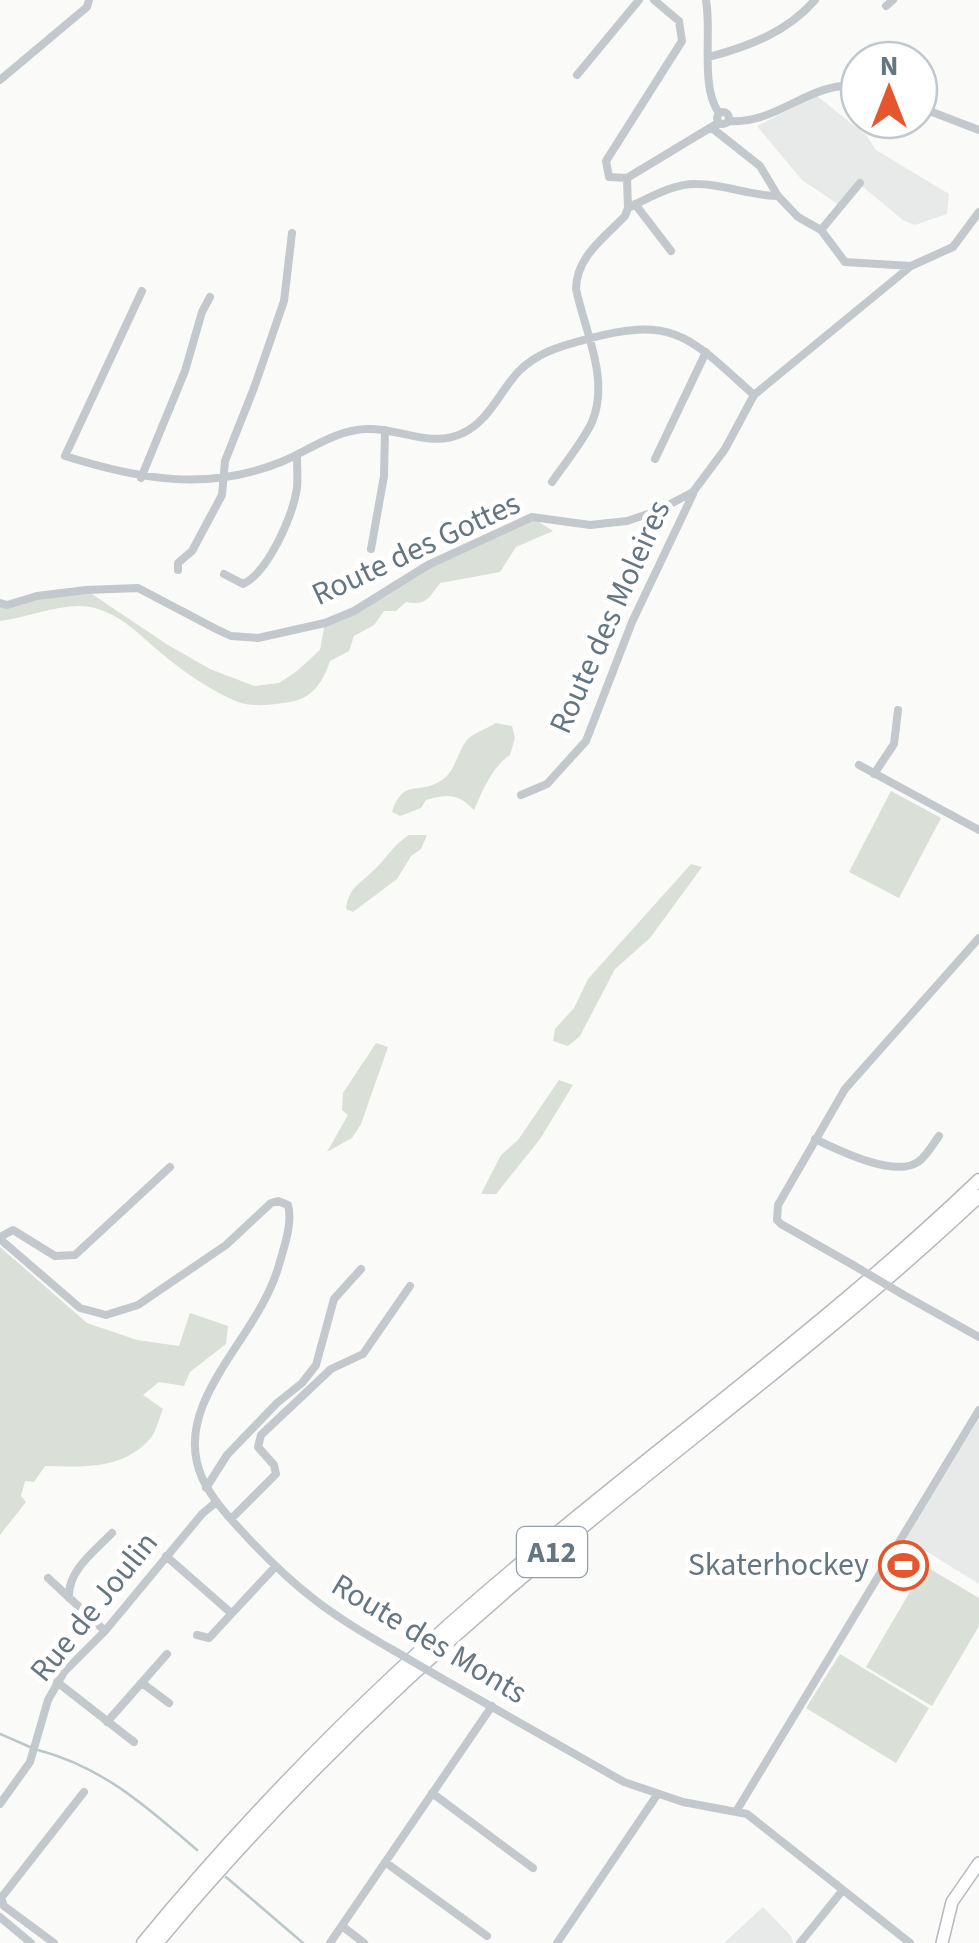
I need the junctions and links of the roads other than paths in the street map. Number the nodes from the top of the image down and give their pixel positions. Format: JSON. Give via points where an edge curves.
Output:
{"nodes":[{"id":1,"x":89,"y":0,"type":"edge"},
{"id":2,"x":638,"y":0,"type":"edge"},
{"id":3,"x":654,"y":0,"type":"edge"},
{"id":4,"x":706,"y":0,"type":"edge"},
{"id":5,"x":815,"y":0,"type":"edge"},
{"id":6,"x":709,"y":57,"type":"junction"},
{"id":7,"x":577,"y":75,"type":"dead end"},
{"id":8,"x":0,"y":80,"type":"edge"},
{"id":9,"x":839,"y":88,"type":"edge"},
{"id":10,"x":939,"y":115,"type":"edge"},
{"id":11,"x":716,"y":121,"type":"junction"},
{"id":12,"x":979,"y":130,"type":"edge"},
{"id":13,"x":626,"y":178,"type":"junction"},
{"id":14,"x":860,"y":183,"type":"dead end"},
{"id":15,"x":778,"y":196,"type":"junction"},
{"id":16,"x":632,"y":206,"type":"junction"},
{"id":17,"x":979,"y":212,"type":"edge"},
{"id":18,"x":820,"y":230,"type":"junction"},
{"id":19,"x":292,"y":234,"type":"dead end"},
{"id":20,"x":671,"y":251,"type":"dead end"},
{"id":21,"x":910,"y":266,"type":"junction"},
{"id":22,"x":142,"y":290,"type":"dead end"},
{"id":23,"x":210,"y":297,"type":"dead end"},
{"id":24,"x":589,"y":338,"type":"junction"},
{"id":25,"x":706,"y":352,"type":"junction"},
{"id":26,"x":754,"y":394,"type":"junction"},
{"id":27,"x":385,"y":430,"type":"junction"},
{"id":28,"x":297,"y":456,"type":"junction"},
{"id":29,"x":655,"y":459,"type":"dead end"},
{"id":30,"x":224,"y":477,"type":"junction"},
{"id":31,"x":141,"y":478,"type":"junction"},
{"id":32,"x":552,"y":482,"type":"dead end"},
{"id":33,"x":694,"y":492,"type":"junction"},
{"id":34,"x":371,"y":549,"type":"dead end"},
{"id":35,"x":178,"y":570,"type":"dead end"},
{"id":36,"x":224,"y":574,"type":"dead end"},
{"id":37,"x":0,"y":603,"type":"edge"},
{"id":38,"x":898,"y":710,"type":"dead end"},
{"id":39,"x":859,"y":765,"type":"dead end"},
{"id":40,"x":874,"y":774,"type":"junction"},
{"id":41,"x":521,"y":795,"type":"dead end"},
{"id":42,"x":979,"y":830,"type":"edge"},
{"id":43,"x":979,"y":938,"type":"edge"},
{"id":44,"x":939,"y":1136,"type":"dead end"},
{"id":45,"x":815,"y":1139,"type":"junction"},
{"id":46,"x":170,"y":1167,"type":"dead end"},
{"id":47,"x":979,"y":1180,"type":"edge"},
{"id":48,"x":979,"y":1196,"type":"edge"},
{"id":49,"x":0,"y":1238,"type":"edge"},
{"id":50,"x":360,"y":1269,"type":"dead end"},
{"id":51,"x":410,"y":1286,"type":"dead end"},
{"id":52,"x":979,"y":1338,"type":"edge"},
{"id":53,"x":979,"y":1410,"type":"edge"},
{"id":54,"x":206,"y":1488,"type":"junction"},
{"id":55,"x":216,"y":1503,"type":"junction"},
{"id":56,"x":231,"y":1519,"type":"junction"},
{"id":57,"x":112,"y":1532,"type":"dead end"},
{"id":58,"x":166,"y":1556,"type":"junction"},
{"id":59,"x":275,"y":1567,"type":"junction"},
{"id":60,"x":48,"y":1578,"type":"dead end"},
{"id":61,"x":69,"y":1598,"type":"junction"},
{"id":62,"x":231,"y":1613,"type":"junction"},
{"id":63,"x":105,"y":1631,"type":"junction"},
{"id":64,"x":197,"y":1635,"type":"dead end"},
{"id":65,"x":166,"y":1654,"type":"dead end"},
{"id":66,"x":57,"y":1682,"type":"junction"},
{"id":67,"x":142,"y":1683,"type":"junction"},
{"id":68,"x":169,"y":1703,"type":"dead end"},
{"id":69,"x":492,"y":1706,"type":"junction"},
{"id":70,"x":108,"y":1722,"type":"junction"},
{"id":71,"x":134,"y":1742,"type":"dead end"},
{"id":72,"x":84,"y":1792,"type":"dead end"},
{"id":73,"x":432,"y":1792,"type":"junction"},
{"id":74,"x":657,"y":1795,"type":"junction"},
{"id":75,"x":0,"y":1804,"type":"edge"},
{"id":76,"x":737,"y":1810,"type":"junction"},
{"id":77,"x":385,"y":1862,"type":"junction"},
{"id":78,"x":978,"y":1866,"type":"edge"},
{"id":79,"x":534,"y":1868,"type":"dead end"},
{"id":80,"x":842,"y":1891,"type":"junction"},
{"id":81,"x":0,"y":1917,"type":"edge"},
{"id":82,"x":342,"y":1926,"type":"junction"},
{"id":83,"x":487,"y":1936,"type":"dead end"},
{"id":84,"x":31,"y":1943,"type":"edge"},
{"id":85,"x":54,"y":1943,"type":"edge"},
{"id":86,"x":140,"y":1943,"type":"edge"},
{"id":87,"x":157,"y":1943,"type":"edge"},
{"id":88,"x":330,"y":1943,"type":"edge"},
{"id":89,"x":364,"y":1943,"type":"edge"},
{"id":90,"x":556,"y":1943,"type":"edge"},
{"id":91,"x":800,"y":1943,"type":"edge"},
{"id":92,"x":910,"y":1943,"type":"edge"},
{"id":93,"x":942,"y":1943,"type":"edge"}],
"edges":[{"from":1,"to":8,"type":"street"},
{"from":2,"to":7,"type":"street"},
{"from":3,"to":13,"type":"street","via":[[679,21],[682,41],[606,161],[609,177]]},
{"from":4,"to":6,"type":"street"},
{"from":5,"to":6,"type":"street","via":[[798,20],[750,46]]},
{"from":6,"to":11,"type":"street"},
{"from":9,"to":11,"type":"street","via":[[821,89],[756,120]]},
{"from":10,"to":12,"type":"street"},
{"from":11,"to":13,"type":"street"},
{"from":11,"to":15,"type":"street","via":[[760,166]]},
{"from":13,"to":16,"type":"street"},
{"from":14,"to":18,"type":"street"},
{"from":15,"to":16,"type":"street","via":[[697,184]]},
{"from":15,"to":18,"type":"street"},
{"from":16,"to":20,"type":"street"},
{"from":16,"to":24,"type":"street","via":[[576,277]]},
{"from":17,"to":21,"type":"street","name":"Route des Gottes","via":[[952,247]]},
{"from":18,"to":21,"type":"street","via":[[845,262]]},
{"from":19,"to":30,"type":"street","via":[[284,301]]},
{"from":21,"to":26,"type":"street","name":"Route des Gottes"},
{"from":22,"to":31,"type":"street","via":[[65,456]]},
{"from":23,"to":31,"type":"street"},
{"from":24,"to":25,"type":"street","via":[[650,328],[671,331]]},
{"from":24,"to":27,"type":"street","via":[[532,360],[465,433],[431,438]]},
{"from":24,"to":32,"type":"street","via":[[600,384],[597,406]]},
{"from":25,"to":26,"type":"street"},
{"from":25,"to":29,"type":"street"},
{"from":26,"to":33,"type":"street","name":"Route des Gottes"},
{"from":27,"to":28,"type":"street","via":[[339,434]]},
{"from":27,"to":34,"type":"street"},
{"from":28,"to":30,"type":"street"},
{"from":28,"to":36,"type":"street","via":[[286,526],[255,579],[244,584]]},
{"from":30,"to":31,"type":"street"},
{"from":30,"to":35,"type":"street","via":[[222,495]]},
{"from":33,"to":37,"type":"street","name":"Route des Gottes","via":[[627,522],[590,525],[532,516],[428,565],[354,611],[258,638],[231,636],[138,588]]},
{"from":33,"to":41,"type":"street","name":"Route des Moleires","via":[[632,622],[586,741],[546,784]]},
{"from":38,"to":40,"type":"street","via":[[894,744]]},
{"from":39,"to":40,"type":"street"},
{"from":40,"to":42,"type":"street"},
{"from":43,"to":45,"type":"street","via":[[845,1089]]},
{"from":44,"to":45,"type":"street","via":[[919,1162],[908,1165],[868,1162]]},
{"from":45,"to":52,"type":"street","bridge":true,"via":[[778,1205],[777,1220]]},
{"from":46,"to":49,"type":"street","name":"Route des Monts","via":[[75,1255],[55,1256],[13,1230]]},
{"from":47,"to":86,"type":"highway","number":"A12","via":[[847,1298],[460,1615],[204,1866]]},
{"from":48,"to":87,"type":"highway","number":"A12","via":[[868,1296],[416,1670],[291,1792]]},
{"from":49,"to":54,"type":"street","name":"Route des Monts","via":[[80,1308],[106,1316],[161,1290],[271,1203],[288,1205],[272,1285],[197,1423],[196,1455]]},
{"from":50,"to":54,"type":"street","via":[[334,1300],[316,1364],[302,1384],[228,1455]]},
{"from":51,"to":56,"type":"street","via":[[363,1354],[331,1369],[260,1438],[258,1447],[276,1474]]},
{"from":53,"to":76,"type":"street"},
{"from":54,"to":55,"type":"street","name":"Route des Monts"},
{"from":55,"to":56,"type":"street","name":"Route des Monts"},
{"from":55,"to":58,"type":"street","name":"Rue de Joulin"},
{"from":56,"to":59,"type":"street","name":"Route des Monts"},
{"from":57,"to":61,"type":"street","via":[[75,1573]]},
{"from":58,"to":62,"type":"street"},
{"from":58,"to":63,"type":"street","name":"Rue de Joulin"},
{"from":59,"to":62,"type":"street"},
{"from":59,"to":69,"type":"street","name":"Route des Monts","bridge":true,"via":[[322,1609]]},
{"from":60,"to":61,"type":"street"},
{"from":61,"to":63,"type":"street"},
{"from":62,"to":64,"type":"street","via":[[209,1638]]},
{"from":63,"to":66,"type":"street","name":"Rue de Joulin"},
{"from":65,"to":67,"type":"street"},
{"from":66,"to":70,"type":"street"},
{"from":66,"to":75,"type":"street","name":"Rue de Joulin","via":[[24,1773]]},
{"from":67,"to":68,"type":"street"},
{"from":67,"to":70,"type":"street"},
{"from":69,"to":73,"type":"street"},
{"from":69,"to":74,"type":"street","name":"Route des Monts"},
{"from":70,"to":71,"type":"street"},
{"from":72,"to":85,"type":"street","via":[[1,1898]]},
{"from":73,"to":77,"type":"street"},
{"from":73,"to":79,"type":"street"},
{"from":74,"to":76,"type":"street","name":"Route des Monts"},
{"from":74,"to":90,"type":"street"},
{"from":76,"to":80,"type":"street","name":"Route des Monts"},
{"from":77,"to":82,"type":"street"},
{"from":77,"to":83,"type":"street"},
{"from":78,"to":93,"type":"main road","via":[[952,1902]]},
{"from":80,"to":91,"type":"street"},
{"from":80,"to":92,"type":"street","name":"Route des Monts"},
{"from":81,"to":84,"type":"street"},
{"from":82,"to":88,"type":"street"},
{"from":82,"to":89,"type":"street"}]}
